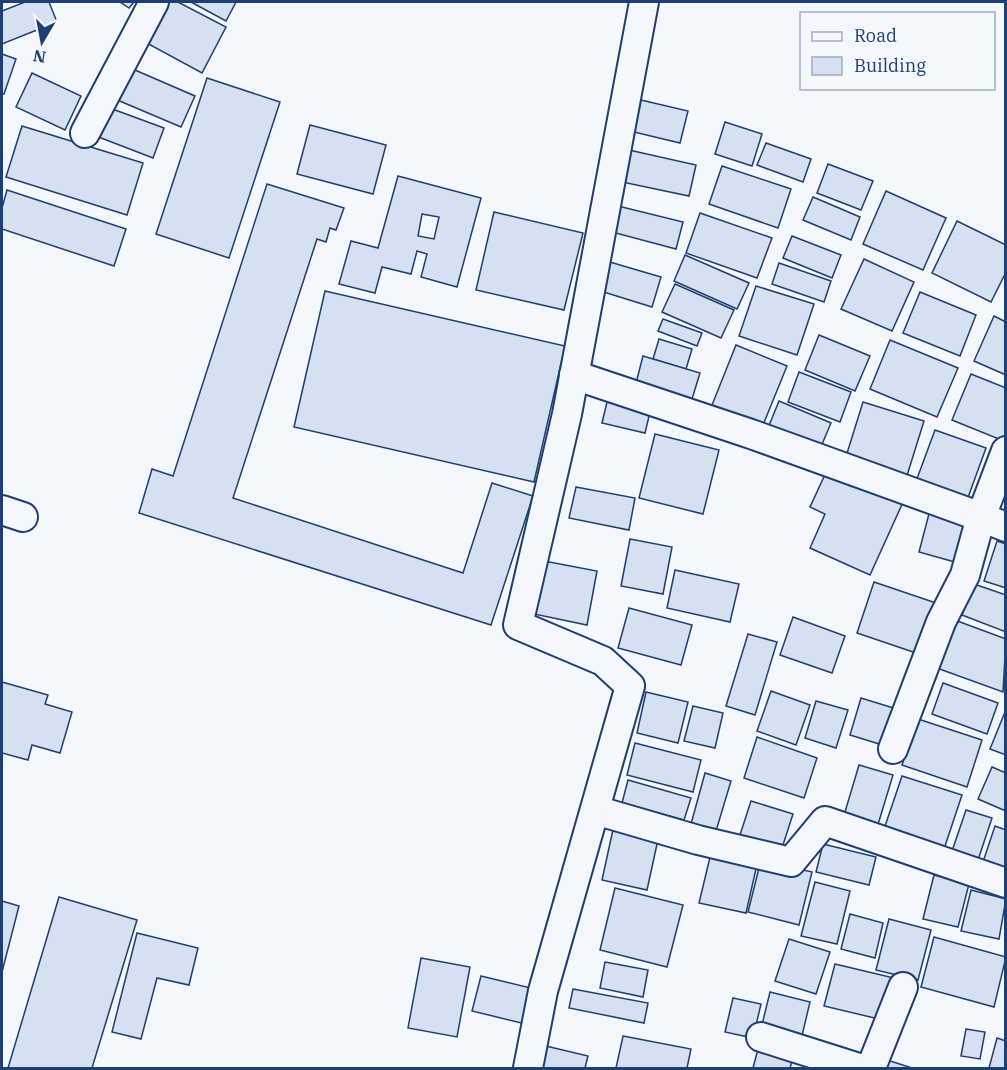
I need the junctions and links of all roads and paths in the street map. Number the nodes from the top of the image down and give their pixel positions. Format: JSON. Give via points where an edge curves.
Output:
{"nodes":[{"id":1,"x":154,"y":2,"type":"edge"},
{"id":2,"x":644,"y":2,"type":"edge"},
{"id":3,"x":85,"y":133,"type":"dead end"},
{"id":4,"x":574,"y":375,"type":"junction"},
{"id":5,"x":1005,"y":451,"type":"edge"},
{"id":6,"x":993,"y":522,"type":"edge"},
{"id":7,"x":893,"y":749,"type":"dead end"},
{"id":8,"x":595,"y":810,"type":"junction"},
{"id":9,"x":1005,"y":883,"type":"edge"},
{"id":10,"x":903,"y":987,"type":"dead end"},
{"id":11,"x":761,"y":1037,"type":"dead end"},
{"id":12,"x":528,"y":1068,"type":"edge"},
{"id":13,"x":859,"y":1068,"type":"edge"},
{"id":14,"x":871,"y":1068,"type":"edge"}],
"edges":[{"from":1,"to":3,"type":"street"},
{"from":2,"to":4,"type":"street"},
{"from":4,"to":6,"type":"street"},
{"from":4,"to":8,"type":"street","via":[[518,625],[603,661],[630,686]]},
{"from":5,"to":6,"type":"street"},
{"from":6,"to":7,"type":"street","via":[[941,622]]},
{"from":8,"to":9,"type":"street","via":[[791,862],[825,821]]},
{"from":8,"to":12,"type":"street","via":[[543,991]]},
{"from":10,"to":14,"type":"street"},
{"from":11,"to":13,"type":"street"}]}
